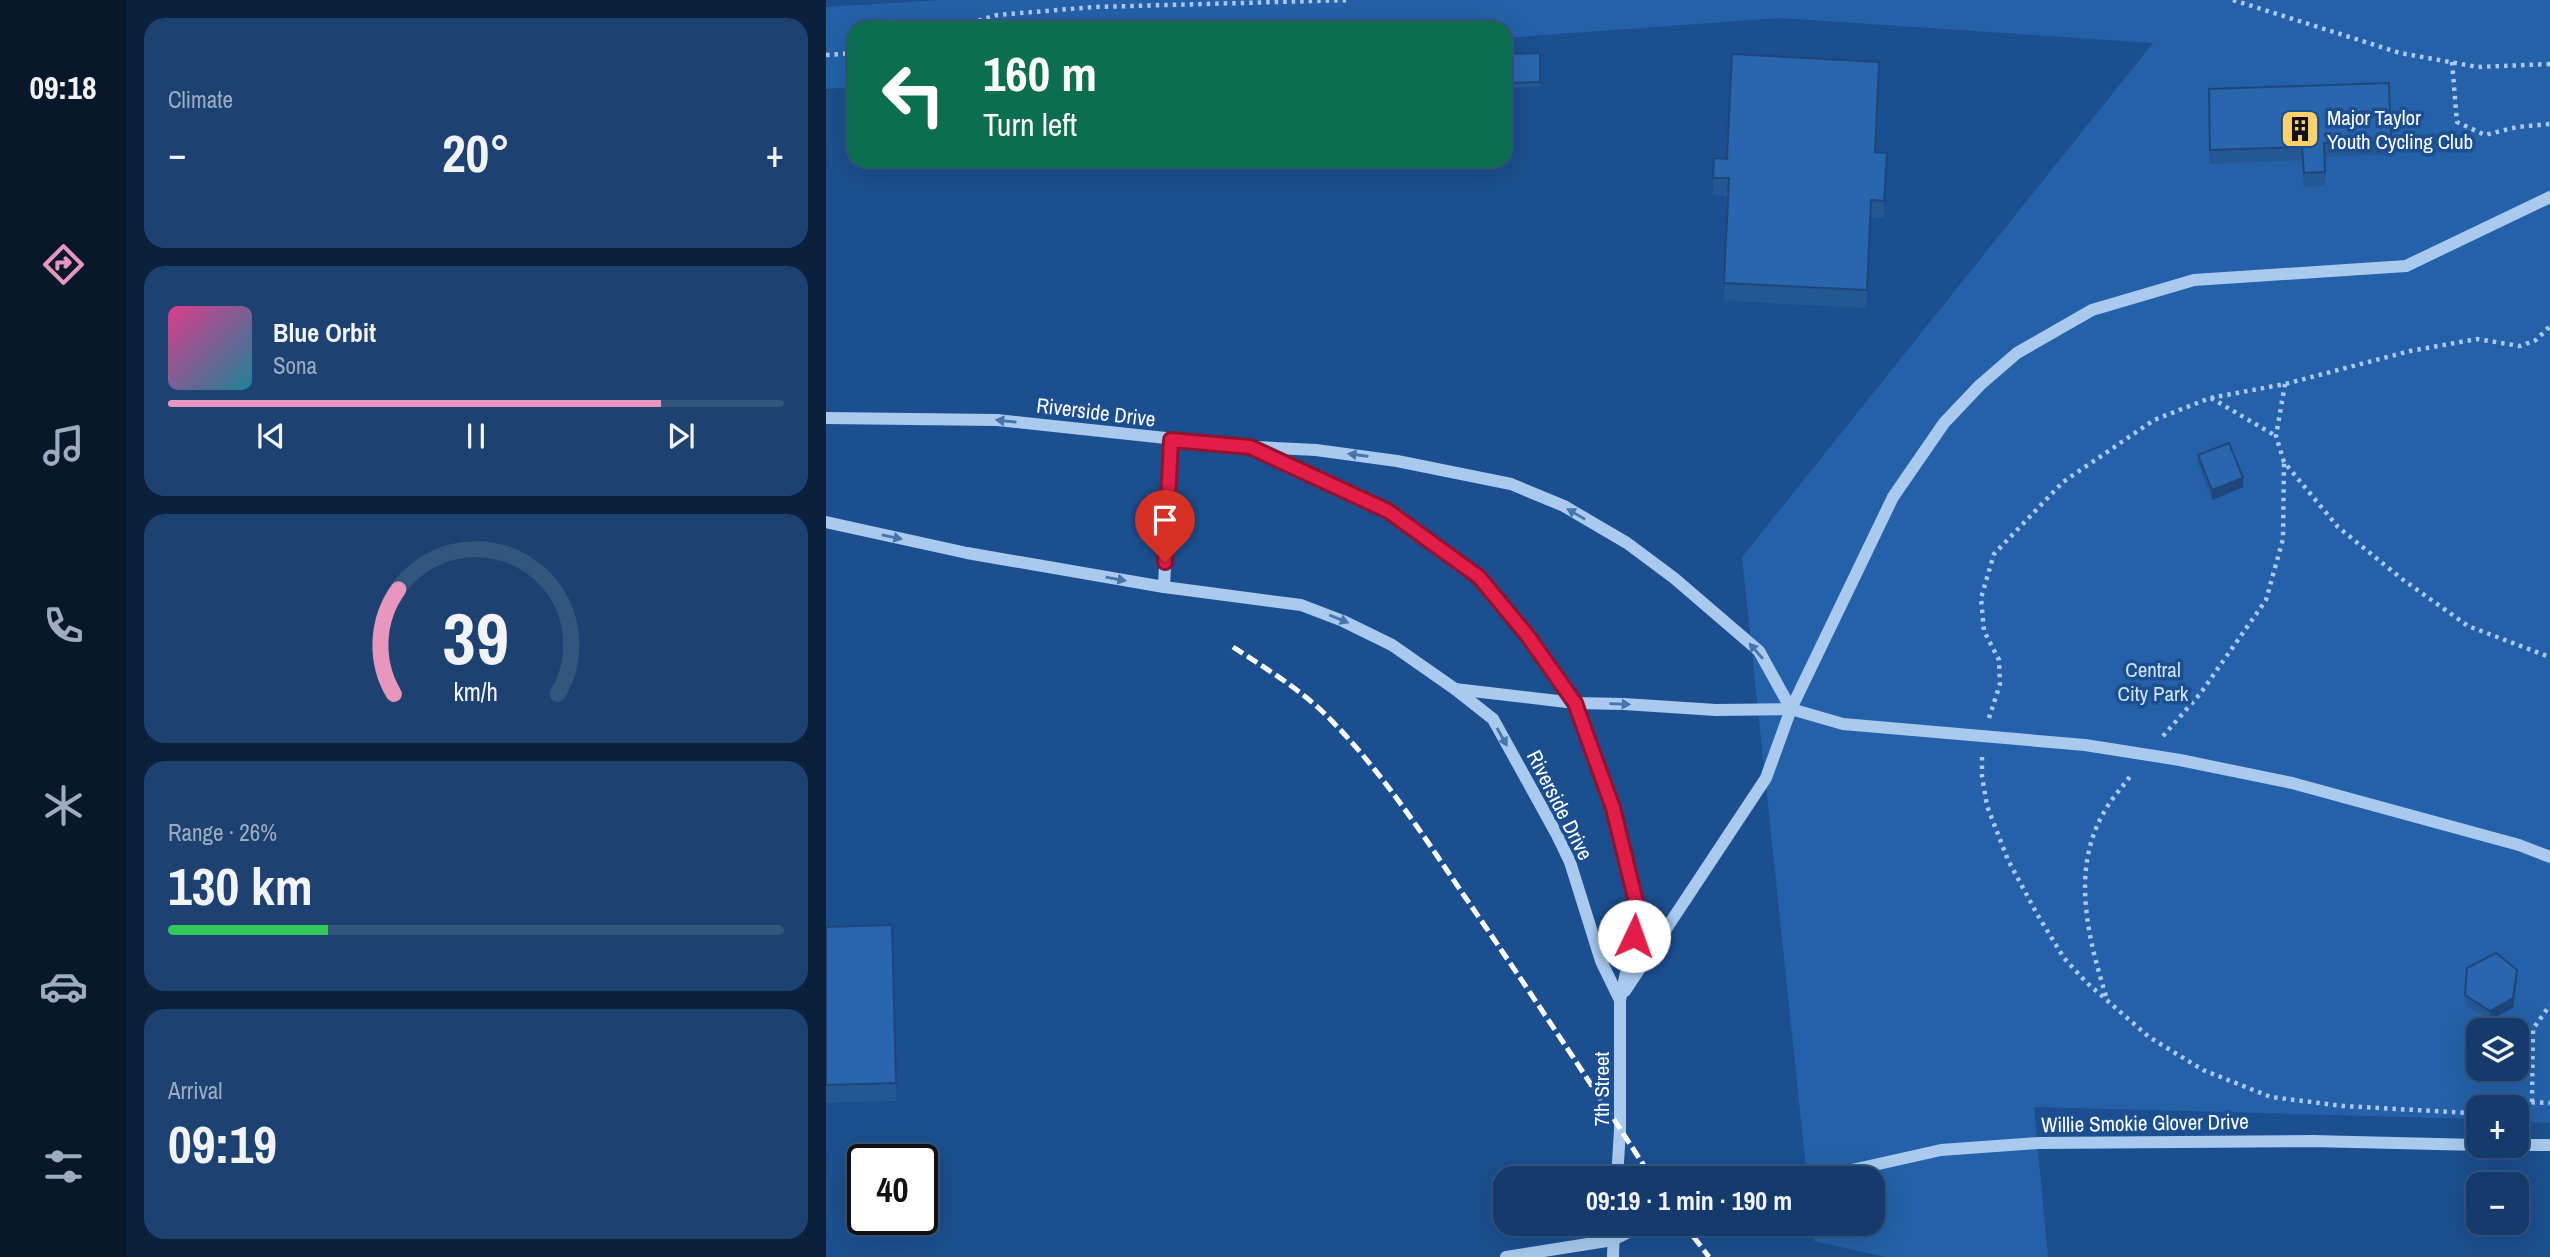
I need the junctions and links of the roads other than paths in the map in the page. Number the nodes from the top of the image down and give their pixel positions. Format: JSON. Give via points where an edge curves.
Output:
{"nodes":[{"id":1,"x":2550,"y":197,"type":"edge"},
{"id":2,"x":826,"y":418,"type":"edge"},
{"id":3,"x":1171,"y":440,"type":"junction"},
{"id":4,"x":1250,"y":447,"type":"junction"},
{"id":5,"x":826,"y":522,"type":"edge"},
{"id":6,"x":1164,"y":587,"type":"junction"},
{"id":7,"x":1455,"y":689,"type":"junction"},
{"id":8,"x":1575,"y":703,"type":"junction"},
{"id":9,"x":1791,"y":709,"type":"junction"},
{"id":10,"x":2550,"y":857,"type":"edge"},
{"id":11,"x":1619,"y":1000,"type":"junction"},
{"id":12,"x":2466,"y":1145,"type":"edge"},
{"id":13,"x":2529,"y":1145,"type":"edge"},
{"id":14,"x":2550,"y":1145,"type":"edge"},
{"id":15,"x":1618,"y":1166,"type":"edge"},
{"id":16,"x":1870,"y":1166,"type":"edge"},
{"id":17,"x":1613,"y":1236,"type":"edge"},
{"id":18,"x":1621,"y":1236,"type":"edge"},
{"id":19,"x":1613,"y":1240,"type":"junction"},
{"id":20,"x":1506,"y":1257,"type":"edge"},
{"id":21,"x":1614,"y":1257,"type":"edge"}],
"edges":[{"from":1,"to":9,"type":"street","via":[[2406,266],[2194,280],[2092,310],[2017,353],[1944,423],[1892,497]]},
{"from":3,"to":2,"type":"street","name":"Riverside Drive","one_way":true,"via":[[997,420]]},
{"from":3,"to":4,"type":"street","name":"Riverside Drive"},
{"from":3,"to":6,"type":"street"},
{"from":4,"to":8,"type":"street","name":"Riverside Drive","via":[[1388,511],[1459,561],[1479,577],[1527,635]]},
{"from":9,"to":4,"type":"street","one_way":true,"via":[[1759,651],[1627,543],[1564,506],[1511,484],[1396,461]]},
{"from":5,"to":6,"type":"street","name":"Riverside Drive","one_way":true,"via":[[967,553]]},
{"from":6,"to":7,"type":"street","name":"Riverside Drive","one_way":true,"via":[[1301,605],[1392,645]]},
{"from":7,"to":8,"type":"street"},
{"from":7,"to":11,"type":"street","name":"Riverside Drive","one_way":true,"via":[[1493,719],[1556,833]]},
{"from":8,"to":9,"type":"street","one_way":true},
{"from":8,"to":11,"type":"street","name":"Riverside Drive","via":[[1613,808],[1639,914]]},
{"from":9,"to":10,"type":"street","via":[[1843,724],[2085,745],[2292,783]]},
{"from":9,"to":11,"type":"street","via":[[1766,778]]},
{"from":11,"to":15,"type":"street","name":"7th Street"},
{"from":12,"to":16,"type":"street","name":"Willie Smokie Glover Drive","via":[[2039,1143],[1941,1150]]},
{"from":13,"to":14,"type":"street"},
{"from":17,"to":19,"type":"street"},
{"from":18,"to":19,"type":"street"},
{"from":19,"to":20,"type":"street"},
{"from":19,"to":21,"type":"street"}]}
